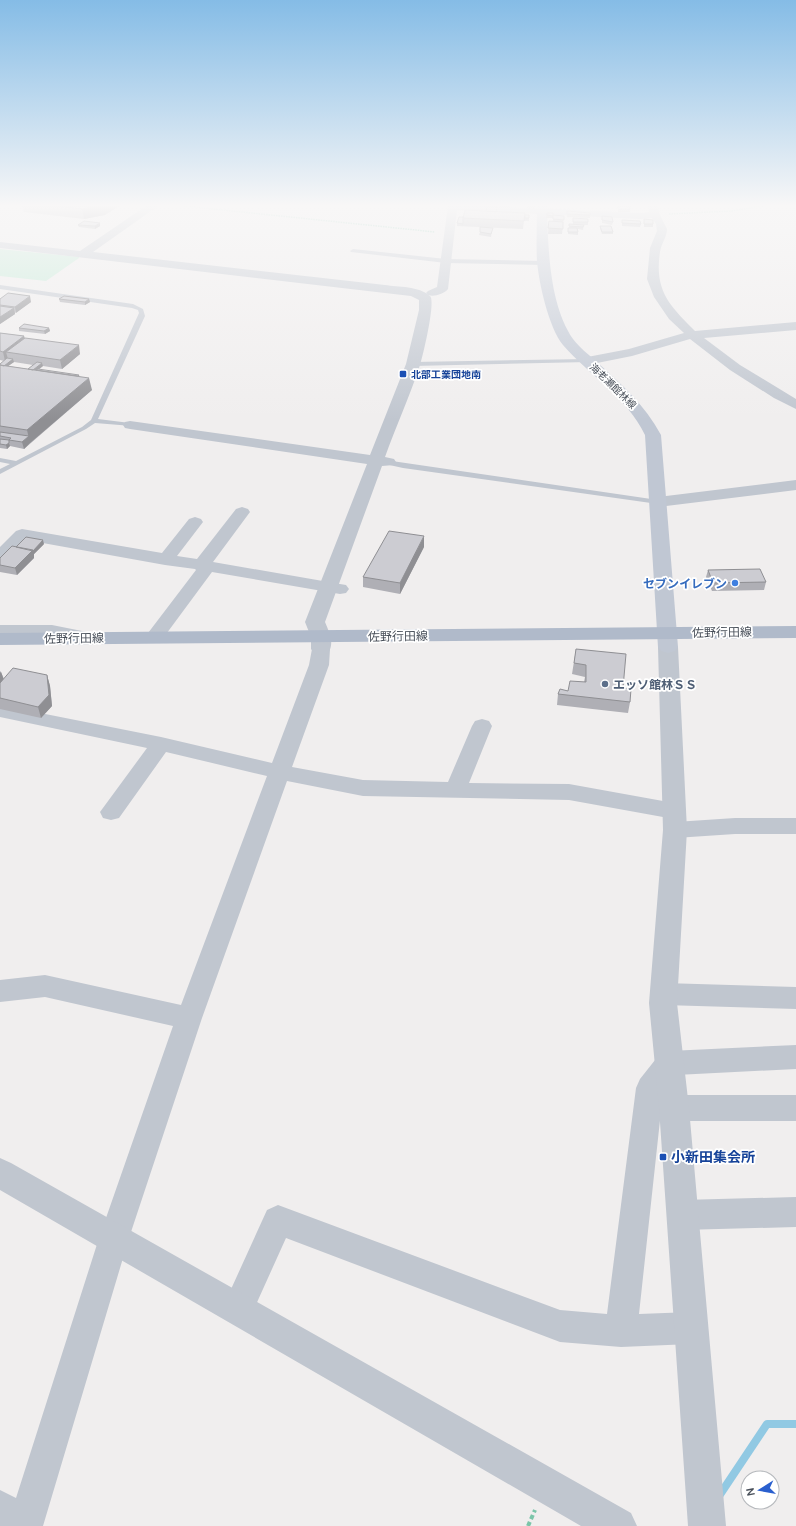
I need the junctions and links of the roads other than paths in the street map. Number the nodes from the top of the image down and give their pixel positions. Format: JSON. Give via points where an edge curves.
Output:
{"nodes":[{"id":1,"x":287,"y":277,"type":"edge"},
{"id":2,"x":312,"y":277,"type":"edge"},
{"id":3,"x":444,"y":277,"type":"edge"},
{"id":4,"x":547,"y":277,"type":"edge"},
{"id":5,"x":653,"y":277,"type":"edge"},
{"id":6,"x":0,"y":287,"type":"edge"},
{"id":7,"x":432,"y":293,"type":"junction"},
{"id":8,"x":796,"y":326,"type":"edge"},
{"id":9,"x":692,"y":335,"type":"junction"},
{"id":10,"x":588,"y":361,"type":"junction"},
{"id":11,"x":418,"y":365,"type":"junction"},
{"id":12,"x":796,"y":405,"type":"edge"},
{"id":13,"x":94,"y":420,"type":"junction"},
{"id":14,"x":130,"y":425,"type":"joint"},
{"id":15,"x":0,"y":460,"type":"edge"},
{"id":16,"x":382,"y":462,"type":"junction"},
{"id":17,"x":16,"y":463,"type":"junction"},
{"id":18,"x":0,"y":472,"type":"edge"},
{"id":19,"x":796,"y":486,"type":"edge"},
{"id":20,"x":658,"y":502,"type":"junction"},
{"id":21,"x":242,"y":512,"type":"dead end"},
{"id":22,"x":195,"y":522,"type":"dead end"},
{"id":23,"x":0,"y":556,"type":"edge"},
{"id":24,"x":165,"y":560,"type":"junction"},
{"id":25,"x":204,"y":567,"type":"junction"},
{"id":26,"x":340,"y":584,"type":"junction"},
{"id":27,"x":0,"y":630,"type":"edge"},
{"id":28,"x":796,"y":632,"type":"edge"},
{"id":29,"x":324,"y":636,"type":"junction"},
{"id":30,"x":154,"y":637,"type":"junction"},
{"id":31,"x":90,"y":638,"type":"junction"},
{"id":32,"x":0,"y":639,"type":"edge"},
{"id":33,"x":668,"y":640,"type":"junction"},
{"id":34,"x":39,"y":645,"type":"junction"},
{"id":35,"x":796,"y":645,"type":"edge"},
{"id":36,"x":0,"y":652,"type":"edge"},
{"id":37,"x":0,"y":711,"type":"edge"},
{"id":38,"x":482,"y":726,"type":"dead end"},
{"id":39,"x":161,"y":744,"type":"junction"},
{"id":40,"x":280,"y":772,"type":"junction"},
{"id":41,"x":455,"y":790,"type":"junction"},
{"id":42,"x":111,"y":812,"type":"dead end"},
{"id":43,"x":674,"y":820,"type":"junction"},
{"id":44,"x":794,"y":830,"type":"edge"},
{"id":45,"x":0,"y":991,"type":"edge"},
{"id":46,"x":664,"y":994,"type":"junction"},
{"id":47,"x":796,"y":998,"type":"edge"},
{"id":48,"x":189,"y":1018,"type":"junction"},
{"id":49,"x":796,"y":1057,"type":"edge"},
{"id":50,"x":669,"y":1063,"type":"junction"},
{"id":51,"x":674,"y":1108,"type":"junction"},
{"id":52,"x":796,"y":1108,"type":"edge"},
{"id":53,"x":0,"y":1173,"type":"edge"},
{"id":54,"x":796,"y":1212,"type":"edge"},
{"id":55,"x":682,"y":1215,"type":"junction"},
{"id":56,"x":114,"y":1238,"type":"junction"},
{"id":57,"x":238,"y":1309,"type":"junction"},
{"id":58,"x":691,"y":1328,"type":"junction"},
{"id":59,"x":621,"y":1331,"type":"junction"},
{"id":60,"x":0,"y":1508,"type":"edge"},
{"id":61,"x":25,"y":1526,"type":"edge"},
{"id":62,"x":618,"y":1526,"type":"edge"},
{"id":63,"x":707,"y":1526,"type":"edge"}],
"edges":[{"from":1,"to":11,"type":"street","via":[[421,295],[426,302]]},
{"from":2,"to":7,"type":"street","via":[[413,288]]},
{"from":3,"to":7,"type":"street","via":[[442,289]]},
{"from":4,"to":10,"type":"main road","name":"海老瀬館林線","via":[[555,319],[568,342]]},
{"from":5,"to":9,"type":"street","via":[[658,293],[672,315]]},
{"from":6,"to":13,"type":"lane","via":[[132,306],[140,308],[143,312]]},
{"from":7,"to":11,"type":"street","via":[[436,300]]},
{"from":8,"to":9,"type":"street"},
{"from":9,"to":10,"type":"street"},
{"from":9,"to":12,"type":"street","via":[[735,367]]},
{"from":10,"to":11,"type":"lane"},
{"from":10,"to":20,"type":"main road","name":"海老瀬館林線","via":[[632,402],[653,435]]},
{"from":11,"to":16,"type":"street"},
{"from":13,"to":14,"type":"lane"},
{"from":13,"to":17,"type":"lane","via":[[84,428]]},
{"from":14,"to":16,"type":"street"},
{"from":15,"to":17,"type":"lane"},
{"from":16,"to":20,"type":"lane"},
{"from":16,"to":26,"type":"street"},
{"from":16,"to":26,"type":"street"},
{"from":17,"to":18,"type":"lane"},
{"from":19,"to":20,"type":"street"},
{"from":20,"to":33,"type":"main road","name":"海老瀬館林線"},
{"from":21,"to":25,"type":"street"},
{"from":22,"to":24,"type":"street"},
{"from":23,"to":24,"type":"street","via":[[22,534]]},
{"from":24,"to":25,"type":"street"},
{"from":25,"to":26,"type":"street"},
{"from":25,"to":30,"type":"street"},
{"from":26,"to":29,"type":"street","via":[[315,622]]},
{"from":27,"to":31,"type":"street","via":[[52,630]]},
{"from":28,"to":33,"type":"main road","name":"佐野行田線"},
{"from":29,"to":30,"type":"main road","name":"佐野行田線"},
{"from":29,"to":33,"type":"main road","name":"佐野行田線"},
{"from":29,"to":34,"type":"main road","name":"佐野行田線"},
{"from":29,"to":40,"type":"street","via":[[319,665]]},
{"from":30,"to":31,"type":"main road","name":"佐野行田線"},
{"from":31,"to":34,"type":"main road","name":"佐野行田線"},
{"from":32,"to":34,"type":"main road","name":"佐野行田線"},
{"from":33,"to":35,"type":"main road","name":"佐野行田線"},
{"from":33,"to":43,"type":"street"},
{"from":34,"to":36,"type":"main road","name":"佐野行田線"},
{"from":37,"to":39,"type":"street"},
{"from":38,"to":41,"type":"street"},
{"from":39,"to":40,"type":"street"},
{"from":39,"to":42,"type":"street"},
{"from":40,"to":41,"type":"street","via":[[362,788]]},
{"from":40,"to":48,"type":"street"},
{"from":41,"to":43,"type":"street","via":[[569,792]]},
{"from":43,"to":44,"type":"street"},
{"from":43,"to":46,"type":"street"},
{"from":45,"to":48,"type":"street","via":[[45,986]]},
{"from":46,"to":47,"type":"street"},
{"from":46,"to":50,"type":"street"},
{"from":48,"to":56,"type":"street"},
{"from":49,"to":50,"type":"street"},
{"from":50,"to":51,"type":"street"},
{"from":50,"to":59,"type":"street","via":[[650,1088]]},
{"from":51,"to":52,"type":"street"},
{"from":51,"to":55,"type":"street"},
{"from":53,"to":56,"type":"street"},
{"from":54,"to":55,"type":"street"},
{"from":55,"to":58,"type":"street"},
{"from":56,"to":57,"type":"street"},
{"from":56,"to":61,"type":"street"},
{"from":57,"to":59,"type":"street","via":[[278,1220],[560,1326]]},
{"from":57,"to":62,"type":"street"},
{"from":58,"to":59,"type":"street"},
{"from":58,"to":63,"type":"street"},
{"from":60,"to":61,"type":"street"}]}
